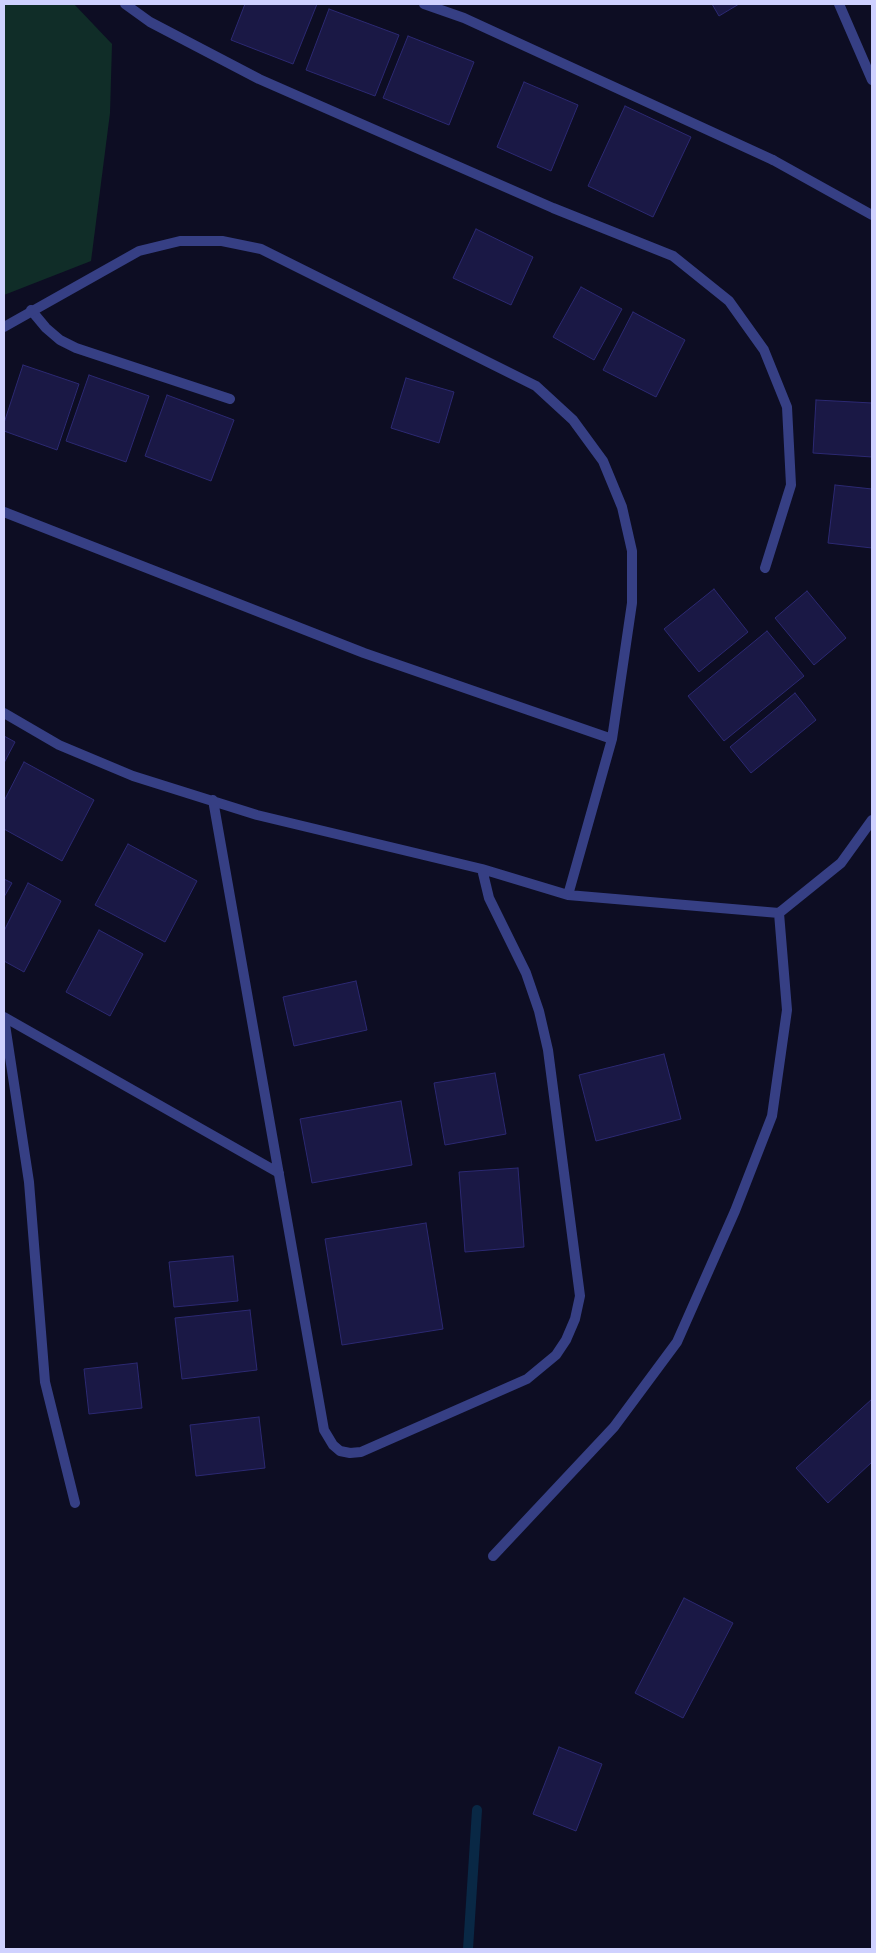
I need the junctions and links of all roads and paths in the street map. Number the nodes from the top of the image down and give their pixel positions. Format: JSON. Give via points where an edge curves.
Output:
{"nodes":[{"id":1,"x":125,"y":4,"type":"edge"},
{"id":2,"x":424,"y":4,"type":"edge"},
{"id":3,"x":839,"y":4,"type":"edge"},
{"id":4,"x":872,"y":80,"type":"edge"},
{"id":5,"x":872,"y":215,"type":"edge"},
{"id":6,"x":31,"y":310,"type":"junction"},
{"id":7,"x":4,"y":326,"type":"edge"},
{"id":8,"x":230,"y":399,"type":"dead end"},
{"id":9,"x":4,"y":512,"type":"edge"},
{"id":10,"x":765,"y":568,"type":"dead end"},
{"id":11,"x":4,"y":713,"type":"edge"},
{"id":12,"x":612,"y":739,"type":"junction"},
{"id":13,"x":213,"y":800,"type":"junction"},
{"id":14,"x":872,"y":820,"type":"edge"},
{"id":15,"x":482,"y":868,"type":"junction"},
{"id":16,"x":568,"y":895,"type":"junction"},
{"id":17,"x":779,"y":913,"type":"junction"},
{"id":18,"x":4,"y":1018,"type":"edge"},
{"id":19,"x":279,"y":1173,"type":"junction"},
{"id":20,"x":75,"y":1502,"type":"dead end"},
{"id":21,"x":493,"y":1556,"type":"dead end"}],
"edges":[{"from":1,"to":10,"type":"street","via":[[150,22],[259,79],[672,256],[729,301],[764,350],[788,407],[791,485]]},
{"from":2,"to":5,"type":"street","via":[[464,18],[774,160]]},
{"from":3,"to":4,"type":"street"},
{"from":6,"to":7,"type":"street"},
{"from":6,"to":8,"type":"street","via":[[46,328],[76,348]]},
{"from":6,"to":12,"type":"street","via":[[139,251],[180,241],[222,241],[260,249],[536,386],[574,420],[603,462],[622,507],[632,551],[632,603]]},
{"from":9,"to":12,"type":"street","via":[[364,653]]},
{"from":11,"to":13,"type":"street","via":[[59,745],[124,772]]},
{"from":12,"to":16,"type":"street"},
{"from":13,"to":15,"type":"street","via":[[257,815]]},
{"from":13,"to":19,"type":"street"},
{"from":14,"to":17,"type":"street","via":[[841,863]]},
{"from":15,"to":16,"type":"street"},
{"from":15,"to":19,"type":"street","via":[[489,898],[526,974],[548,1050],[580,1296],[566,1340],[556,1355],[527,1379],[361,1452],[333,1446],[324,1430]]},
{"from":16,"to":17,"type":"street"},
{"from":17,"to":21,"type":"street","via":[[788,1010],[772,1116],[735,1211],[677,1342],[614,1427]]},
{"from":18,"to":19,"type":"street"},
{"from":18,"to":20,"type":"street","via":[[29,1182],[44,1382]]}]}
